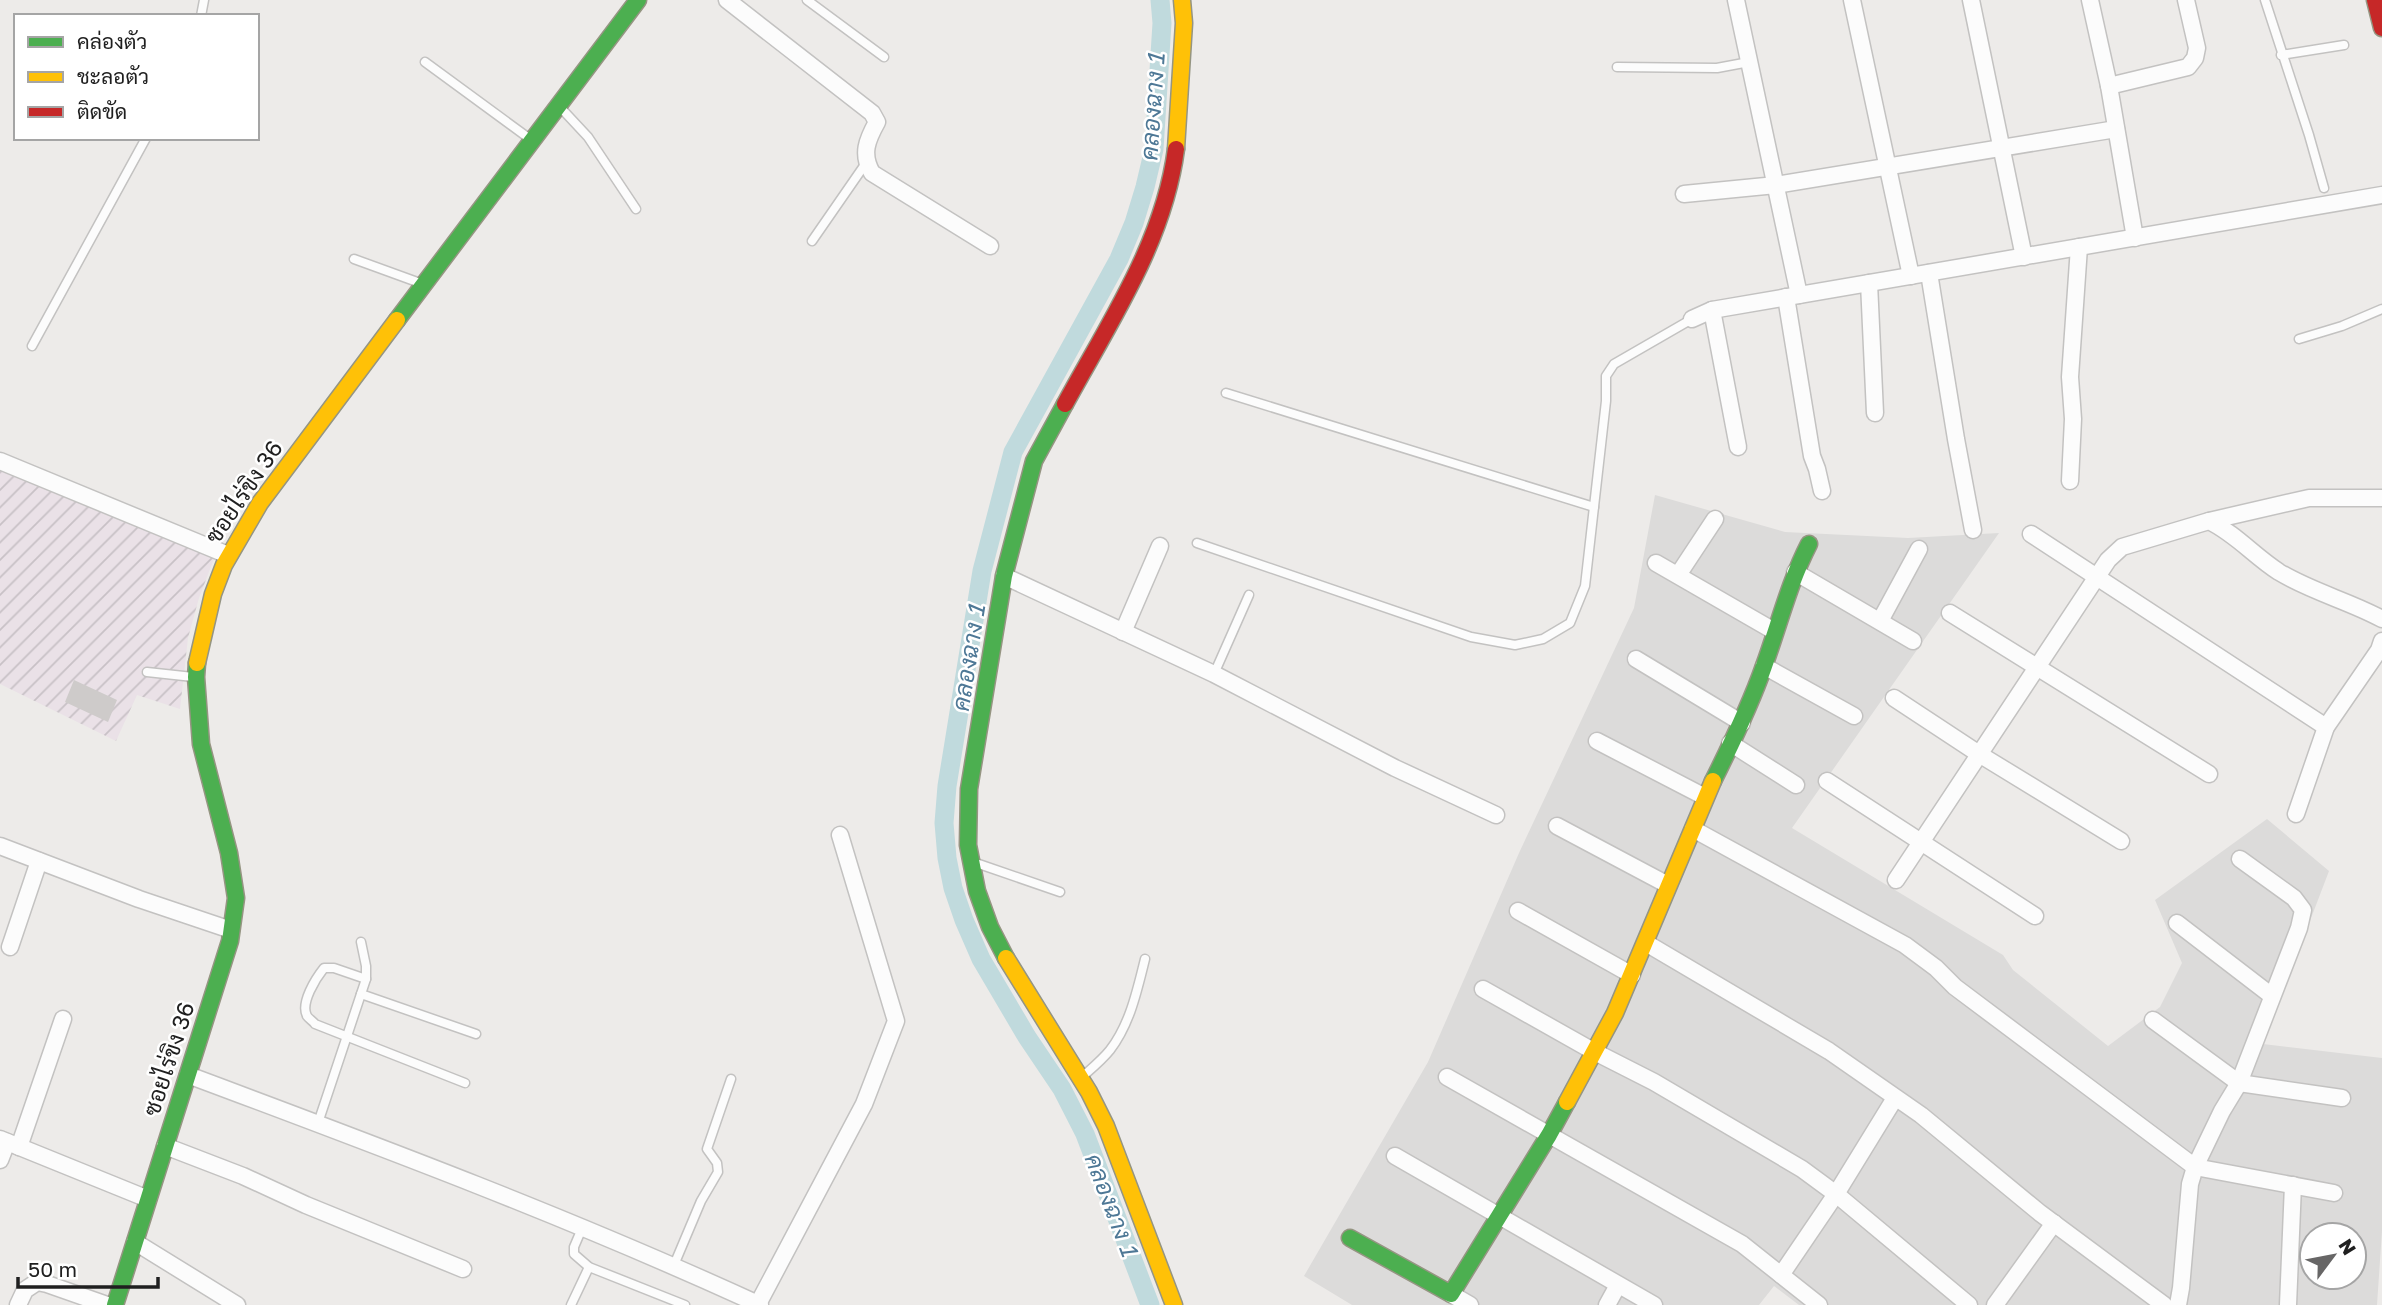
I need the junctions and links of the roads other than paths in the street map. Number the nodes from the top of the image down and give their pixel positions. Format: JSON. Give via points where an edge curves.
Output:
{"nodes":[{"id":1,"x":638,"y":0,"type":"edge"},
{"id":2,"x":727,"y":0,"type":"edge"},
{"id":3,"x":807,"y":0,"type":"edge"},
{"id":4,"x":1182,"y":0,"type":"edge"},
{"id":5,"x":1736,"y":0,"type":"edge"},
{"id":6,"x":1852,"y":0,"type":"edge"},
{"id":7,"x":1971,"y":0,"type":"edge"},
{"id":8,"x":2090,"y":0,"type":"edge"},
{"id":9,"x":2186,"y":0,"type":"edge"},
{"id":10,"x":2265,"y":0,"type":"edge"},
{"id":11,"x":2375,"y":0,"type":"edge"},
{"id":12,"x":2382,"y":27,"type":"edge"},
{"id":13,"x":2344,"y":45,"type":"dead end"},
{"id":14,"x":2281,"y":55,"type":"junction"},
{"id":15,"x":884,"y":57,"type":"dead end"},
{"id":16,"x":1749,"y":61,"type":"junction"},
{"id":17,"x":425,"y":62,"type":"dead end"},
{"id":18,"x":1617,"y":67,"type":"dead end"},
{"id":19,"x":2109,"y":86,"type":"junction"},
{"id":20,"x":558,"y":106,"type":"junction"},
{"id":21,"x":2116,"y":130,"type":"junction"},
{"id":22,"x":145,"y":140,"type":"edge"},
{"id":23,"x":532,"y":141,"type":"junction"},
{"id":24,"x":2003,"y":149,"type":"junction"},
{"id":25,"x":866,"y":163,"type":"junction"},
{"id":26,"x":1888,"y":167,"type":"junction"},
{"id":27,"x":1776,"y":185,"type":"junction"},
{"id":28,"x":2324,"y":188,"type":"dead end"},
{"id":29,"x":1684,"y":194,"type":"dead end"},
{"id":30,"x":2382,"y":195,"type":"edge"},
{"id":31,"x":636,"y":209,"type":"dead end"},
{"id":32,"x":2135,"y":238,"type":"junction"},
{"id":33,"x":813,"y":241,"type":"dead end"},
{"id":34,"x":990,"y":246,"type":"dead end"},
{"id":35,"x":2079,"y":247,"type":"junction"},
{"id":36,"x":2024,"y":257,"type":"junction"},
{"id":37,"x":354,"y":259,"type":"dead end"},
{"id":38,"x":1929,"y":273,"type":"junction"},
{"id":39,"x":1912,"y":276,"type":"junction"},
{"id":40,"x":1869,"y":283,"type":"junction"},
{"id":41,"x":424,"y":285,"type":"junction"},
{"id":42,"x":1793,"y":296,"type":"junction"},
{"id":43,"x":2382,"y":309,"type":"edge"},
{"id":44,"x":1712,"y":310,"type":"junction"},
{"id":45,"x":1692,"y":319,"type":"joint"},
{"id":46,"x":2299,"y":339,"type":"dead end"},
{"id":47,"x":32,"y":346,"type":"dead end"},
{"id":48,"x":1226,"y":393,"type":"dead end"},
{"id":49,"x":1875,"y":413,"type":"dead end"},
{"id":50,"x":1738,"y":447,"type":"dead end"},
{"id":51,"x":0,"y":461,"type":"edge"},
{"id":52,"x":2070,"y":481,"type":"dead end"},
{"id":53,"x":1822,"y":491,"type":"dead end"},
{"id":54,"x":2382,"y":498,"type":"edge"},
{"id":55,"x":1594,"y":507,"type":"junction"},
{"id":56,"x":1714,"y":519,"type":"dead end"},
{"id":57,"x":2209,"y":521,"type":"junction"},
{"id":58,"x":1973,"y":530,"type":"dead end"},
{"id":59,"x":2031,"y":534,"type":"dead end"},
{"id":60,"x":1197,"y":543,"type":"dead end"},
{"id":61,"x":1809,"y":544,"type":"dead end"},
{"id":62,"x":1160,"y":546,"type":"dead end"},
{"id":63,"x":1919,"y":549,"type":"dead end"},
{"id":64,"x":228,"y":555,"type":"junction"},
{"id":65,"x":1656,"y":563,"type":"dead end"},
{"id":66,"x":1796,"y":572,"type":"junction"},
{"id":67,"x":1678,"y":575,"type":"junction"},
{"id":68,"x":1004,"y":576,"type":"junction"},
{"id":69,"x":2098,"y":577,"type":"junction"},
{"id":70,"x":1249,"y":595,"type":"dead end"},
{"id":71,"x":2375,"y":608,"type":"edge"},
{"id":72,"x":1950,"y":613,"type":"dead end"},
{"id":73,"x":2382,"y":619,"type":"edge"},
{"id":74,"x":1880,"y":621,"type":"junction"},
{"id":75,"x":1774,"y":631,"type":"junction"},
{"id":76,"x":1123,"y":632,"type":"junction"},
{"id":77,"x":1913,"y":641,"type":"dead end"},
{"id":78,"x":2382,"y":641,"type":"edge"},
{"id":79,"x":1636,"y":659,"type":"dead end"},
{"id":80,"x":1764,"y":666,"type":"junction"},
{"id":81,"x":2038,"y":666,"type":"junction"},
{"id":82,"x":147,"y":672,"type":"dead end"},
{"id":83,"x":1214,"y":674,"type":"junction"},
{"id":84,"x":196,"y":677,"type":"junction"},
{"id":85,"x":1894,"y":698,"type":"dead end"},
{"id":86,"x":1854,"y":716,"type":"dead end"},
{"id":87,"x":1742,"y":723,"type":"junction"},
{"id":88,"x":2326,"y":727,"type":"junction"},
{"id":89,"x":1597,"y":741,"type":"dead end"},
{"id":90,"x":1730,"y":743,"type":"junction"},
{"id":91,"x":1979,"y":754,"type":"junction"},
{"id":92,"x":2209,"y":774,"type":"dead end"},
{"id":93,"x":1827,"y":781,"type":"dead end"},
{"id":94,"x":1796,"y":785,"type":"dead end"},
{"id":95,"x":1705,"y":797,"type":"junction"},
{"id":96,"x":1496,"y":814,"type":"dead end"},
{"id":97,"x":2295,"y":814,"type":"dead end"},
{"id":98,"x":1557,"y":826,"type":"dead end"},
{"id":99,"x":1693,"y":830,"type":"junction"},
{"id":100,"x":840,"y":835,"type":"dead end"},
{"id":101,"x":2121,"y":841,"type":"dead end"},
{"id":102,"x":1921,"y":843,"type":"junction"},
{"id":103,"x":0,"y":846,"type":"edge"},
{"id":104,"x":2240,"y":859,"type":"dead end"},
{"id":105,"x":39,"y":861,"type":"junction"},
{"id":106,"x":970,"y":861,"type":"junction"},
{"id":107,"x":1896,"y":880,"type":"dead end"},
{"id":108,"x":1668,"y":885,"type":"junction"},
{"id":109,"x":1060,"y":892,"type":"dead end"},
{"id":110,"x":1518,"y":911,"type":"dead end"},
{"id":111,"x":2035,"y":916,"type":"dead end"},
{"id":112,"x":2177,"y":923,"type":"dead end"},
{"id":113,"x":232,"y":930,"type":"junction"},
{"id":114,"x":361,"y":942,"type":"dead end"},
{"id":115,"x":1646,"y":943,"type":"junction"},
{"id":116,"x":10,"y":947,"type":"dead end"},
{"id":117,"x":1145,"y":959,"type":"dead end"},
{"id":118,"x":1632,"y":975,"type":"junction"},
{"id":119,"x":366,"y":979,"type":"junction"},
{"id":120,"x":1483,"y":989,"type":"dead end"},
{"id":121,"x":361,"y":994,"type":"junction"},
{"id":122,"x":2272,"y":996,"type":"junction"},
{"id":123,"x":63,"y":1019,"type":"dead end"},
{"id":124,"x":2153,"y":1020,"type":"dead end"},
{"id":125,"x":475,"y":1034,"type":"dead end"},
{"id":126,"x":348,"y":1037,"type":"junction"},
{"id":127,"x":1593,"y":1051,"type":"junction"},
{"id":128,"x":188,"y":1075,"type":"junction"},
{"id":129,"x":1082,"y":1077,"type":"junction"},
{"id":130,"x":1447,"y":1077,"type":"dead end"},
{"id":131,"x":730,"y":1079,"type":"dead end"},
{"id":132,"x":465,"y":1083,"type":"dead end"},
{"id":133,"x":2239,"y":1083,"type":"junction"},
{"id":134,"x":1895,"y":1098,"type":"junction"},
{"id":135,"x":2342,"y":1098,"type":"dead end"},
{"id":136,"x":318,"y":1123,"type":"junction"},
{"id":137,"x":1549,"y":1135,"type":"junction"},
{"id":138,"x":9,"y":1143,"type":"edge"},
{"id":139,"x":165,"y":1146,"type":"junction"},
{"id":140,"x":1395,"y":1156,"type":"dead end"},
{"id":141,"x":0,"y":1160,"type":"edge"},
{"id":142,"x":2195,"y":1167,"type":"junction"},
{"id":143,"x":2293,"y":1185,"type":"junction"},
{"id":144,"x":2334,"y":1193,"type":"dead end"},
{"id":145,"x":1836,"y":1194,"type":"junction"},
{"id":146,"x":148,"y":1199,"type":"junction"},
{"id":147,"x":1501,"y":1217,"type":"junction"},
{"id":148,"x":2054,"y":1223,"type":"junction"},
{"id":149,"x":583,"y":1226,"type":"junction"},
{"id":150,"x":1350,"y":1238,"type":"dead end"},
{"id":151,"x":135,"y":1242,"type":"junction"},
{"id":152,"x":674,"y":1265,"type":"junction"},
{"id":153,"x":589,"y":1267,"type":"junction"},
{"id":154,"x":463,"y":1269,"type":"dead end"},
{"id":155,"x":1781,"y":1275,"type":"junction"},
{"id":156,"x":1618,"y":1285,"type":"junction"},
{"id":157,"x":1451,"y":1294,"type":"junction"},
{"id":158,"x":18,"y":1305,"type":"edge"},
{"id":159,"x":107,"y":1305,"type":"edge"},
{"id":160,"x":115,"y":1305,"type":"edge"},
{"id":161,"x":237,"y":1305,"type":"edge"},
{"id":162,"x":571,"y":1305,"type":"edge"},
{"id":163,"x":685,"y":1305,"type":"edge"},
{"id":164,"x":759,"y":1305,"type":"edge"},
{"id":165,"x":1174,"y":1305,"type":"edge"},
{"id":166,"x":1470,"y":1305,"type":"edge"},
{"id":167,"x":1607,"y":1305,"type":"edge"},
{"id":168,"x":1654,"y":1305,"type":"edge"},
{"id":169,"x":1819,"y":1305,"type":"edge"},
{"id":170,"x":1969,"y":1305,"type":"edge"},
{"id":171,"x":1995,"y":1305,"type":"edge"},
{"id":172,"x":2164,"y":1305,"type":"edge"},
{"id":173,"x":2178,"y":1305,"type":"edge"},
{"id":174,"x":2288,"y":1305,"type":"edge"}],
"edges":[{"from":1,"to":20,"type":"street","name":"ซอยไร่ขิง 36"},
{"from":2,"to":25,"type":"street","via":[[872,113],[877,122],[867,139]]},
{"from":3,"to":15,"type":"lane"},
{"from":4,"to":68,"type":"street","via":[[1177,152],[1156,231],[1034,461]]},
{"from":5,"to":16,"type":"street"},
{"from":6,"to":26,"type":"street"},
{"from":7,"to":24,"type":"street"},
{"from":8,"to":19,"type":"street"},
{"from":9,"to":19,"type":"street","via":[[2197,48],[2188,67]]},
{"from":10,"to":14,"type":"lane"},
{"from":11,"to":12,"type":"street"},
{"from":13,"to":14,"type":"lane"},
{"from":14,"to":28,"type":"lane"},
{"from":16,"to":18,"type":"lane","via":[[1717,68]]},
{"from":16,"to":27,"type":"street"},
{"from":17,"to":23,"type":"lane"},
{"from":19,"to":21,"type":"street"},
{"from":20,"to":23,"type":"street","name":"ซอยไร่ขิง 36"},
{"from":20,"to":31,"type":"lane","via":[[588,137]]},
{"from":21,"to":24,"type":"street"},
{"from":21,"to":32,"type":"street"},
{"from":22,"to":47,"type":"lane"},
{"from":23,"to":41,"type":"street","name":"ซอยไร่ขิง 36"},
{"from":24,"to":26,"type":"street"},
{"from":24,"to":36,"type":"street"},
{"from":25,"to":33,"type":"lane"},
{"from":25,"to":34,"type":"street","via":[[872,173]]},
{"from":26,"to":27,"type":"street"},
{"from":26,"to":39,"type":"street"},
{"from":27,"to":29,"type":"street"},
{"from":27,"to":42,"type":"street"},
{"from":30,"to":32,"type":"street"},
{"from":32,"to":35,"type":"street"},
{"from":35,"to":36,"type":"street"},
{"from":35,"to":52,"type":"street","via":[[2070,377]]},
{"from":36,"to":38,"type":"street"},
{"from":37,"to":41,"type":"lane"},
{"from":38,"to":39,"type":"street"},
{"from":38,"to":58,"type":"street"},
{"from":39,"to":40,"type":"street"},
{"from":40,"to":42,"type":"street"},
{"from":40,"to":49,"type":"street"},
{"from":41,"to":64,"type":"street","name":"ซอยไร่ขิง 36","via":[[260,503]]},
{"from":42,"to":44,"type":"street"},
{"from":42,"to":53,"type":"street","via":[[1812,456]]},
{"from":43,"to":46,"type":"lane"},
{"from":44,"to":45,"type":"street"},
{"from":44,"to":50,"type":"street"},
{"from":45,"to":55,"type":"lane","via":[[1614,364],[1606,376]]},
{"from":48,"to":55,"type":"lane"},
{"from":51,"to":64,"type":"street"},
{"from":54,"to":57,"type":"street","via":[[2309,498]]},
{"from":55,"to":60,"type":"lane","via":[[1585,586],[1570,623],[1543,639],[1515,645],[1471,638]]},
{"from":56,"to":67,"type":"street"},
{"from":57,"to":69,"type":"street","via":[[2122,547]]},
{"from":57,"to":71,"type":"street","via":[[2276,570],[2312,589]]},
{"from":59,"to":69,"type":"street"},
{"from":61,"to":66,"type":"street"},
{"from":62,"to":76,"type":"street"},
{"from":63,"to":74,"type":"street"},
{"from":64,"to":84,"type":"street","name":"ซอยไร่ขิง 36","via":[[213,594]]},
{"from":65,"to":67,"type":"street"},
{"from":66,"to":74,"type":"street"},
{"from":66,"to":75,"type":"street"},
{"from":67,"to":75,"type":"street"},
{"from":68,"to":76,"type":"street"},
{"from":68,"to":106,"type":"street","via":[[969,789]]},
{"from":69,"to":81,"type":"street"},
{"from":69,"to":88,"type":"street"},
{"from":70,"to":83,"type":"lane"},
{"from":71,"to":73,"type":"street"},
{"from":72,"to":81,"type":"street"},
{"from":74,"to":77,"type":"street"},
{"from":75,"to":80,"type":"street"},
{"from":76,"to":83,"type":"street"},
{"from":78,"to":88,"type":"street"},
{"from":79,"to":87,"type":"street"},
{"from":80,"to":86,"type":"street"},
{"from":80,"to":87,"type":"street"},
{"from":81,"to":91,"type":"street"},
{"from":81,"to":92,"type":"street"},
{"from":82,"to":84,"type":"lane"},
{"from":83,"to":96,"type":"street","via":[[1395,768]]},
{"from":84,"to":113,"type":"street","name":"ซอยไร่ขิง 36","via":[[201,744],[236,898]]},
{"from":85,"to":91,"type":"street"},
{"from":87,"to":90,"type":"street"},
{"from":88,"to":97,"type":"street"},
{"from":89,"to":95,"type":"street"},
{"from":90,"to":94,"type":"street"},
{"from":90,"to":95,"type":"street"},
{"from":91,"to":101,"type":"street"},
{"from":91,"to":102,"type":"street"},
{"from":93,"to":102,"type":"street"},
{"from":95,"to":99,"type":"street"},
{"from":98,"to":108,"type":"street"},
{"from":99,"to":108,"type":"street"},
{"from":99,"to":142,"type":"street","via":[[1905,945]]},
{"from":100,"to":164,"type":"street","via":[[896,1021],[864,1104]]},
{"from":102,"to":107,"type":"street"},
{"from":102,"to":111,"type":"street"},
{"from":103,"to":105,"type":"street"},
{"from":104,"to":122,"type":"street","via":[[2294,898],[2303,910]]},
{"from":105,"to":113,"type":"street"},
{"from":105,"to":116,"type":"street"},
{"from":106,"to":109,"type":"lane"},
{"from":106,"to":129,"type":"street","via":[[1000,948]]},
{"from":108,"to":115,"type":"street"},
{"from":110,"to":118,"type":"street"},
{"from":112,"to":122,"type":"street"},
{"from":113,"to":128,"type":"street","name":"ซอยไร่ขิง 36"},
{"from":114,"to":119,"type":"lane"},
{"from":115,"to":118,"type":"street"},
{"from":115,"to":134,"type":"street","via":[[1829,1051]]},
{"from":117,"to":129,"type":"lane","via":[[1124,1025],[1109,1051]]},
{"from":118,"to":127,"type":"street"},
{"from":119,"to":121,"type":"lane"},
{"from":119,"to":126,"type":"lane","via":[[324,968],[305,1005],[306,1015],[315,1024]]},
{"from":120,"to":127,"type":"street"},
{"from":121,"to":125,"type":"lane"},
{"from":121,"to":126,"type":"lane"},
{"from":122,"to":133,"type":"street"},
{"from":123,"to":138,"type":"street"},
{"from":124,"to":133,"type":"street"},
{"from":126,"to":132,"type":"lane"},
{"from":126,"to":136,"type":"lane"},
{"from":127,"to":137,"type":"street"},
{"from":127,"to":145,"type":"street","via":[[1801,1169]]},
{"from":128,"to":136,"type":"street"},
{"from":128,"to":139,"type":"street","name":"ซอยไร่ขิง 36"},
{"from":129,"to":165,"type":"street","via":[[1106,1126]]},
{"from":130,"to":137,"type":"street"},
{"from":131,"to":152,"type":"lane","via":[[707,1149],[718,1172]]},
{"from":133,"to":135,"type":"street"},
{"from":133,"to":142,"type":"street"},
{"from":134,"to":145,"type":"street"},
{"from":134,"to":148,"type":"street"},
{"from":136,"to":149,"type":"street"},
{"from":137,"to":147,"type":"street"},
{"from":137,"to":155,"type":"street","via":[[1742,1244]]},
{"from":138,"to":141,"type":"street"},
{"from":138,"to":146,"type":"street"},
{"from":139,"to":146,"type":"street","name":"ซอยไร่ขิง 36"},
{"from":139,"to":154,"type":"street"},
{"from":140,"to":147,"type":"street"},
{"from":142,"to":143,"type":"street"},
{"from":142,"to":173,"type":"street"},
{"from":143,"to":144,"type":"street"},
{"from":143,"to":174,"type":"street"},
{"from":145,"to":155,"type":"street"},
{"from":145,"to":170,"type":"street"},
{"from":146,"to":151,"type":"street","name":"ซอยไร่ขิง 36"},
{"from":147,"to":156,"type":"street"},
{"from":147,"to":157,"type":"street"},
{"from":148,"to":171,"type":"street"},
{"from":148,"to":172,"type":"street"},
{"from":149,"to":152,"type":"street"},
{"from":149,"to":153,"type":"lane","via":[[574,1254]]},
{"from":150,"to":157,"type":"street"},
{"from":151,"to":160,"type":"street","name":"ซอยไร่ขิง 36"},
{"from":151,"to":161,"type":"street"},
{"from":152,"to":164,"type":"street"},
{"from":153,"to":162,"type":"lane"},
{"from":153,"to":163,"type":"lane"},
{"from":155,"to":169,"type":"street"},
{"from":156,"to":167,"type":"street"},
{"from":156,"to":168,"type":"street"},
{"from":157,"to":166,"type":"street"},
{"from":158,"to":159,"type":"street","via":[[25,1290],[37,1282]]}]}
